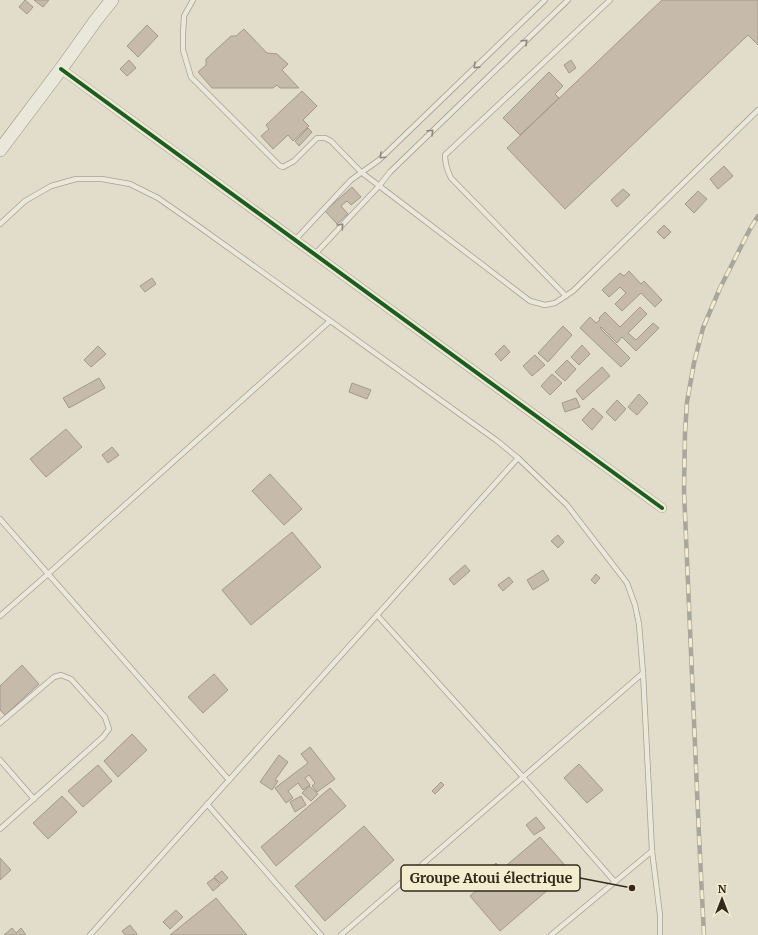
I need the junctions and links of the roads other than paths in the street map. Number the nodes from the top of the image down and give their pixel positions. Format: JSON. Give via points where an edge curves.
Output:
{"nodes":[{"id":1,"x":112,"y":0,"type":"edge"},
{"id":2,"x":193,"y":0,"type":"edge"},
{"id":3,"x":545,"y":0,"type":"edge"},
{"id":4,"x":568,"y":0,"type":"edge"},
{"id":5,"x":610,"y":0,"type":"edge"},
{"id":6,"x":61,"y":69,"type":"junction"},
{"id":7,"x":758,"y":110,"type":"edge"},
{"id":8,"x":0,"y":150,"type":"edge"},
{"id":9,"x":361,"y":172,"type":"junction"},
{"id":10,"x":379,"y":186,"type":"junction"},
{"id":11,"x":0,"y":224,"type":"edge"},
{"id":12,"x":295,"y":240,"type":"junction"},
{"id":13,"x":315,"y":254,"type":"junction"},
{"id":14,"x":566,"y":296,"type":"junction"},
{"id":15,"x":330,"y":321,"type":"junction"},
{"id":16,"x":518,"y":458,"type":"junction"},
{"id":17,"x":662,"y":508,"type":"dead end"},
{"id":18,"x":0,"y":519,"type":"edge"},
{"id":19,"x":48,"y":574,"type":"junction"},
{"id":20,"x":377,"y":615,"type":"junction"},
{"id":21,"x":0,"y":616,"type":"edge"},
{"id":22,"x":643,"y":673,"type":"junction"},
{"id":23,"x":0,"y":723,"type":"edge"},
{"id":24,"x":0,"y":760,"type":"edge"},
{"id":25,"x":523,"y":777,"type":"junction"},
{"id":26,"x":229,"y":780,"type":"junction"},
{"id":27,"x":34,"y":799,"type":"junction"},
{"id":28,"x":207,"y":804,"type":"junction"},
{"id":29,"x":0,"y":829,"type":"edge"},
{"id":30,"x":652,"y":851,"type":"junction"},
{"id":31,"x":614,"y":882,"type":"junction"},
{"id":32,"x":90,"y":935,"type":"edge"},
{"id":33,"x":321,"y":935,"type":"edge"},
{"id":34,"x":341,"y":935,"type":"edge"},
{"id":35,"x":551,"y":935,"type":"edge"},
{"id":36,"x":660,"y":935,"type":"edge"}],
"edges":[{"from":1,"to":6,"type":"main road"},
{"from":2,"to":9,"type":"lane","via":[[184,16],[183,34],[183,50],[191,77],[280,166],[294,161],[317,138],[325,138]]},
{"from":3,"to":9,"type":"lane","one_way":true,"via":[[378,160]]},
{"from":10,"to":4,"type":"lane","one_way":true,"via":[[390,172]]},
{"from":5,"to":14,"type":"lane","via":[[445,155],[445,164],[451,178]]},
{"from":6,"to":8,"type":"main road"},
{"from":6,"to":12,"type":"street"},
{"from":7,"to":14,"type":"lane"},
{"from":9,"to":10,"type":"lane"},
{"from":9,"to":12,"type":"lane"},
{"from":13,"to":10,"type":"lane","one_way":true},
{"from":10,"to":14,"type":"lane","via":[[530,301],[545,305],[555,303]]},
{"from":11,"to":15,"type":"lane","via":[[25,201],[51,186],[76,178],[102,178],[130,184],[158,198]]},
{"from":12,"to":13,"type":"street"},
{"from":13,"to":17,"type":"street"},
{"from":15,"to":16,"type":"lane"},
{"from":15,"to":19,"type":"lane"},
{"from":16,"to":20,"type":"lane"},
{"from":16,"to":22,"type":"lane","via":[[567,505],[627,583],[639,624]]},
{"from":18,"to":19,"type":"lane"},
{"from":19,"to":21,"type":"lane"},
{"from":19,"to":26,"type":"lane"},
{"from":20,"to":25,"type":"lane"},
{"from":20,"to":26,"type":"lane"},
{"from":22,"to":25,"type":"lane"},
{"from":22,"to":30,"type":"lane"},
{"from":23,"to":27,"type":"lane","via":[[54,677],[61,675],[71,679],[105,717],[109,729],[103,737]]},
{"from":24,"to":27,"type":"lane"},
{"from":25,"to":31,"type":"lane"},
{"from":25,"to":34,"type":"lane"},
{"from":26,"to":28,"type":"lane"},
{"from":27,"to":29,"type":"lane"},
{"from":28,"to":32,"type":"lane"},
{"from":28,"to":33,"type":"lane"},
{"from":30,"to":31,"type":"lane"},
{"from":30,"to":36,"type":"lane"},
{"from":31,"to":35,"type":"lane"}]}
